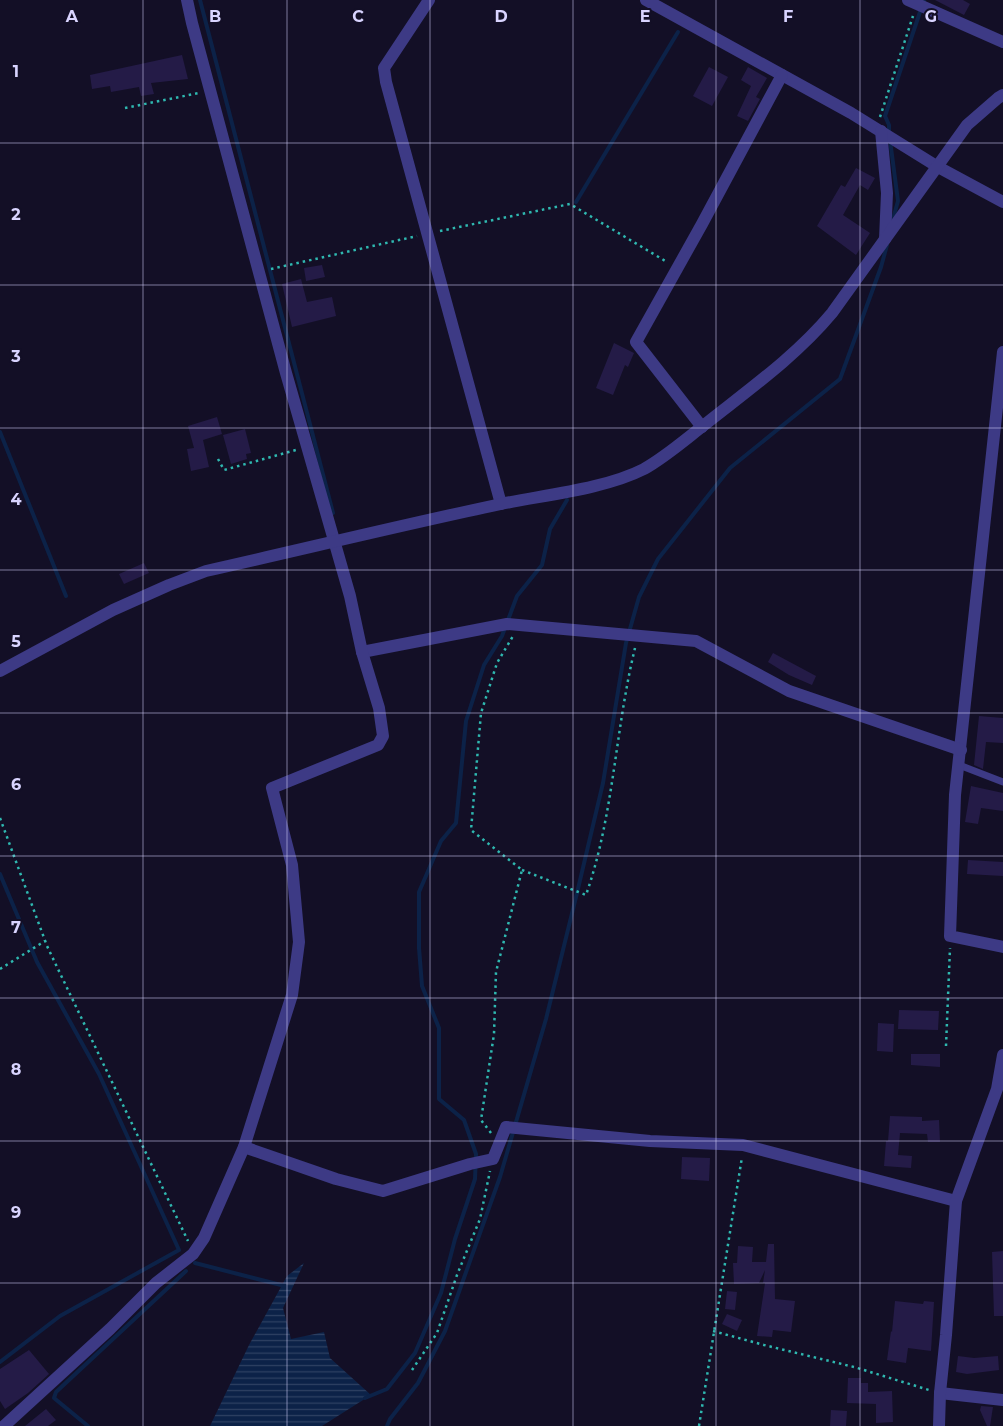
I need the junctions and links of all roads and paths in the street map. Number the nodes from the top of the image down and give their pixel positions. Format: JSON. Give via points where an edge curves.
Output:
{"nodes":[{"id":1,"x":187,"y":0,"type":"edge"},
{"id":2,"x":429,"y":0,"type":"edge"},
{"id":3,"x":646,"y":0,"type":"edge"},
{"id":4,"x":912,"y":2,"type":"edge"},
{"id":5,"x":1003,"y":42,"type":"edge"},
{"id":6,"x":782,"y":75,"type":"junction"},
{"id":7,"x":210,"y":90,"type":"junction"},
{"id":8,"x":1003,"y":95,"type":"edge"},
{"id":9,"x":125,"y":108,"type":"dead end"},
{"id":10,"x":879,"y":130,"type":"junction"},
{"id":11,"x":938,"y":167,"type":"junction"},
{"id":12,"x":1003,"y":202,"type":"edge"},
{"id":13,"x":427,"y":234,"type":"junction"},
{"id":14,"x":885,"y":240,"type":"junction"},
{"id":15,"x":677,"y":268,"type":"junction"},
{"id":16,"x":259,"y":272,"type":"junction"},
{"id":17,"x":1003,"y":355,"type":"edge"},
{"id":18,"x":702,"y":427,"type":"junction"},
{"id":19,"x":307,"y":447,"type":"junction"},
{"id":20,"x":218,"y":459,"type":"dead end"},
{"id":21,"x":501,"y":504,"type":"junction"},
{"id":22,"x":334,"y":542,"type":"junction"},
{"id":23,"x":507,"y":625,"type":"junction"},
{"id":24,"x":635,"y":636,"type":"junction"},
{"id":25,"x":362,"y":652,"type":"junction"},
{"id":26,"x":0,"y":671,"type":"edge"},
{"id":27,"x":961,"y":750,"type":"junction"},
{"id":28,"x":959,"y":765,"type":"junction"},
{"id":29,"x":1003,"y":782,"type":"edge"},
{"id":30,"x":0,"y":818,"type":"edge"},
{"id":31,"x":522,"y":870,"type":"junction"},
{"id":32,"x":950,"y":936,"type":"junction"},
{"id":33,"x":45,"y":941,"type":"junction"},
{"id":34,"x":1003,"y":947,"type":"edge"},
{"id":35,"x":0,"y":969,"type":"edge"},
{"id":36,"x":946,"y":1046,"type":"dead end"},
{"id":37,"x":1003,"y":1055,"type":"edge"},
{"id":38,"x":499,"y":1144,"type":"junction"},
{"id":39,"x":743,"y":1145,"type":"junction"},
{"id":40,"x":244,"y":1147,"type":"junction"},
{"id":41,"x":493,"y":1159,"type":"junction"},
{"id":42,"x":956,"y":1201,"type":"junction"},
{"id":43,"x":194,"y":1254,"type":"junction"},
{"id":44,"x":713,"y":1331,"type":"junction"},
{"id":45,"x":412,"y":1370,"type":"dead end"},
{"id":46,"x":940,"y":1393,"type":"junction"},
{"id":47,"x":1003,"y":1400,"type":"edge"},
{"id":48,"x":4,"y":1426,"type":"edge"},
{"id":49,"x":699,"y":1426,"type":"edge"},
{"id":50,"x":939,"y":1426,"type":"edge"}],
"edges":[{"from":1,"to":7,"type":"street"},
{"from":2,"to":13,"type":"street","via":[[384,68]]},
{"from":3,"to":6,"type":"street"},
{"from":4,"to":5,"type":"street"},
{"from":4,"to":10,"type":"path"},
{"from":6,"to":10,"type":"street"},
{"from":6,"to":15,"type":"street"},
{"from":7,"to":9,"type":"path"},
{"from":7,"to":16,"type":"street"},
{"from":8,"to":11,"type":"street","via":[[967,125]]},
{"from":10,"to":11,"type":"street"},
{"from":10,"to":14,"type":"street","via":[[888,193]]},
{"from":11,"to":12,"type":"street"},
{"from":11,"to":14,"type":"street"},
{"from":13,"to":15,"type":"path","via":[[570,204]]},
{"from":13,"to":16,"type":"path"},
{"from":13,"to":21,"type":"street"},
{"from":14,"to":18,"type":"street","via":[[812,337]]},
{"from":15,"to":18,"type":"street","via":[[636,342]]},
{"from":16,"to":19,"type":"street"},
{"from":17,"to":27,"type":"street"},
{"from":18,"to":21,"type":"street","via":[[643,469],[612,481]]},
{"from":19,"to":20,"type":"path","via":[[224,470]]},
{"from":19,"to":22,"type":"street"},
{"from":21,"to":22,"type":"street"},
{"from":22,"to":25,"type":"street"},
{"from":22,"to":26,"type":"street","via":[[206,570],[112,610]]},
{"from":23,"to":24,"type":"street"},
{"from":23,"to":25,"type":"street"},
{"from":23,"to":31,"type":"path","via":[[481,713],[471,830]]},
{"from":24,"to":27,"type":"street","via":[[696,641],[789,691]]},
{"from":24,"to":31,"type":"path","via":[[604,831],[586,895]]},
{"from":25,"to":40,"type":"street","via":[[380,708],[383,736],[378,745],[272,788],[292,865],[299,942],[292,995]]},
{"from":27,"to":28,"type":"street"},
{"from":28,"to":29,"type":"lane"},
{"from":28,"to":32,"type":"street"},
{"from":30,"to":33,"type":"path"},
{"from":31,"to":38,"type":"path","via":[[496,972],[494,1034],[481,1120]]},
{"from":32,"to":34,"type":"street"},
{"from":32,"to":36,"type":"path"},
{"from":33,"to":35,"type":"path"},
{"from":33,"to":43,"type":"path"},
{"from":37,"to":42,"type":"street","via":[[997,1089]]},
{"from":38,"to":39,"type":"street","via":[[506,1127],[650,1141]]},
{"from":38,"to":41,"type":"street"},
{"from":39,"to":42,"type":"street"},
{"from":39,"to":44,"type":"path"},
{"from":40,"to":41,"type":"street","via":[[383,1192]]},
{"from":40,"to":43,"type":"street"},
{"from":41,"to":45,"type":"path","via":[[480,1219],[437,1333]]},
{"from":42,"to":46,"type":"street"},
{"from":43,"to":48,"type":"street","via":[[156,1283]]},
{"from":44,"to":46,"type":"path"},
{"from":44,"to":49,"type":"path"},
{"from":46,"to":47,"type":"street"},
{"from":46,"to":50,"type":"street"}]}
